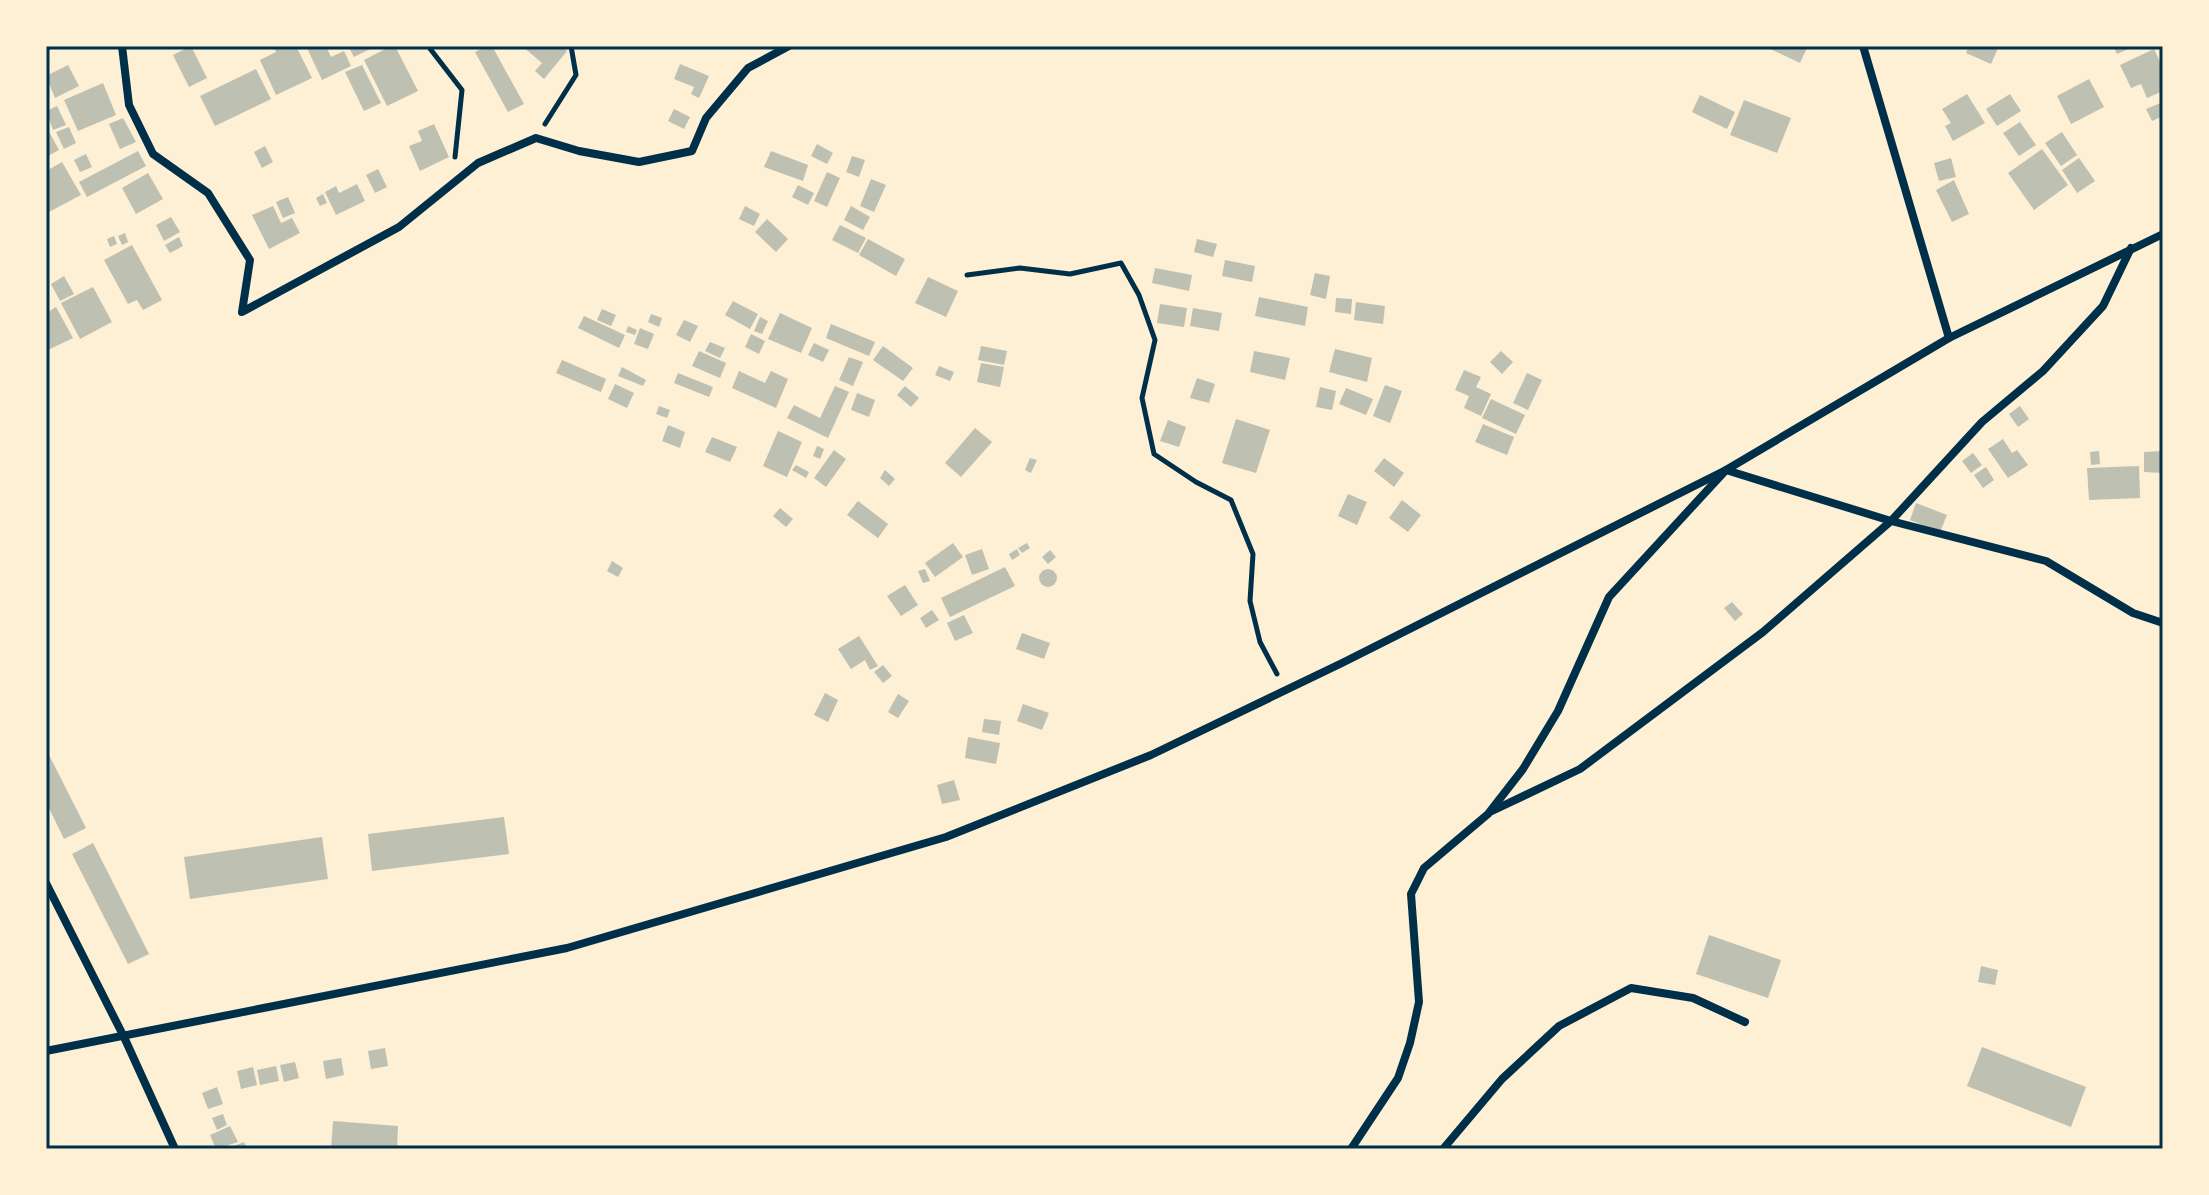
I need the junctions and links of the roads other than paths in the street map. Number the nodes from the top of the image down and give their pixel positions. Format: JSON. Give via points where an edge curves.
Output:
{"nodes":[{"id":1,"x":122,"y":46,"type":"edge"},
{"id":2,"x":789,"y":46,"type":"edge"},
{"id":3,"x":1863,"y":46,"type":"edge"},
{"id":4,"x":2163,"y":234,"type":"edge"},
{"id":5,"x":2131,"y":248,"type":"junction"},
{"id":6,"x":1949,"y":338,"type":"junction"},
{"id":7,"x":1726,"y":470,"type":"junction"},
{"id":8,"x":1891,"y":521,"type":"junction"},
{"id":9,"x":2163,"y":623,"type":"edge"},
{"id":10,"x":1488,"y":814,"type":"junction"},
{"id":11,"x":46,"y":883,"type":"edge"},
{"id":12,"x":1745,"y":1022,"type":"dead end"},
{"id":13,"x":124,"y":1037,"type":"junction"},
{"id":14,"x":46,"y":1051,"type":"edge"},
{"id":15,"x":175,"y":1149,"type":"edge"},
{"id":16,"x":1351,"y":1149,"type":"edge"},
{"id":17,"x":1443,"y":1149,"type":"edge"}],
"edges":[{"from":1,"to":2,"type":"street","via":[[129,105],[153,154],[208,193],[250,260],[242,312],[399,227],[478,163],[536,138],[639,162],[692,151],[706,118],[748,68]]},
{"from":3,"to":6,"type":"street"},
{"from":4,"to":5,"type":"street"},
{"from":5,"to":6,"type":"street"},
{"from":5,"to":8,"type":"street","via":[[2103,306],[2043,371],[1982,422]]},
{"from":6,"to":7,"type":"street"},
{"from":7,"to":8,"type":"street"},
{"from":7,"to":10,"type":"street","via":[[1609,597],[1558,711]]},
{"from":7,"to":13,"type":"street","via":[[1151,755],[931,842],[567,948]]},
{"from":8,"to":9,"type":"street","via":[[2046,561],[2133,613]]},
{"from":8,"to":10,"type":"street","via":[[1763,632],[1580,769]]},
{"from":10,"to":16,"type":"street","via":[[1424,868],[1411,894],[1419,1002],[1410,1043],[1398,1078]]},
{"from":11,"to":13,"type":"street"},
{"from":12,"to":17,"type":"street","via":[[1693,998],[1631,988],[1559,1026],[1502,1079]]},
{"from":13,"to":14,"type":"street"},
{"from":13,"to":15,"type":"street"}]}
